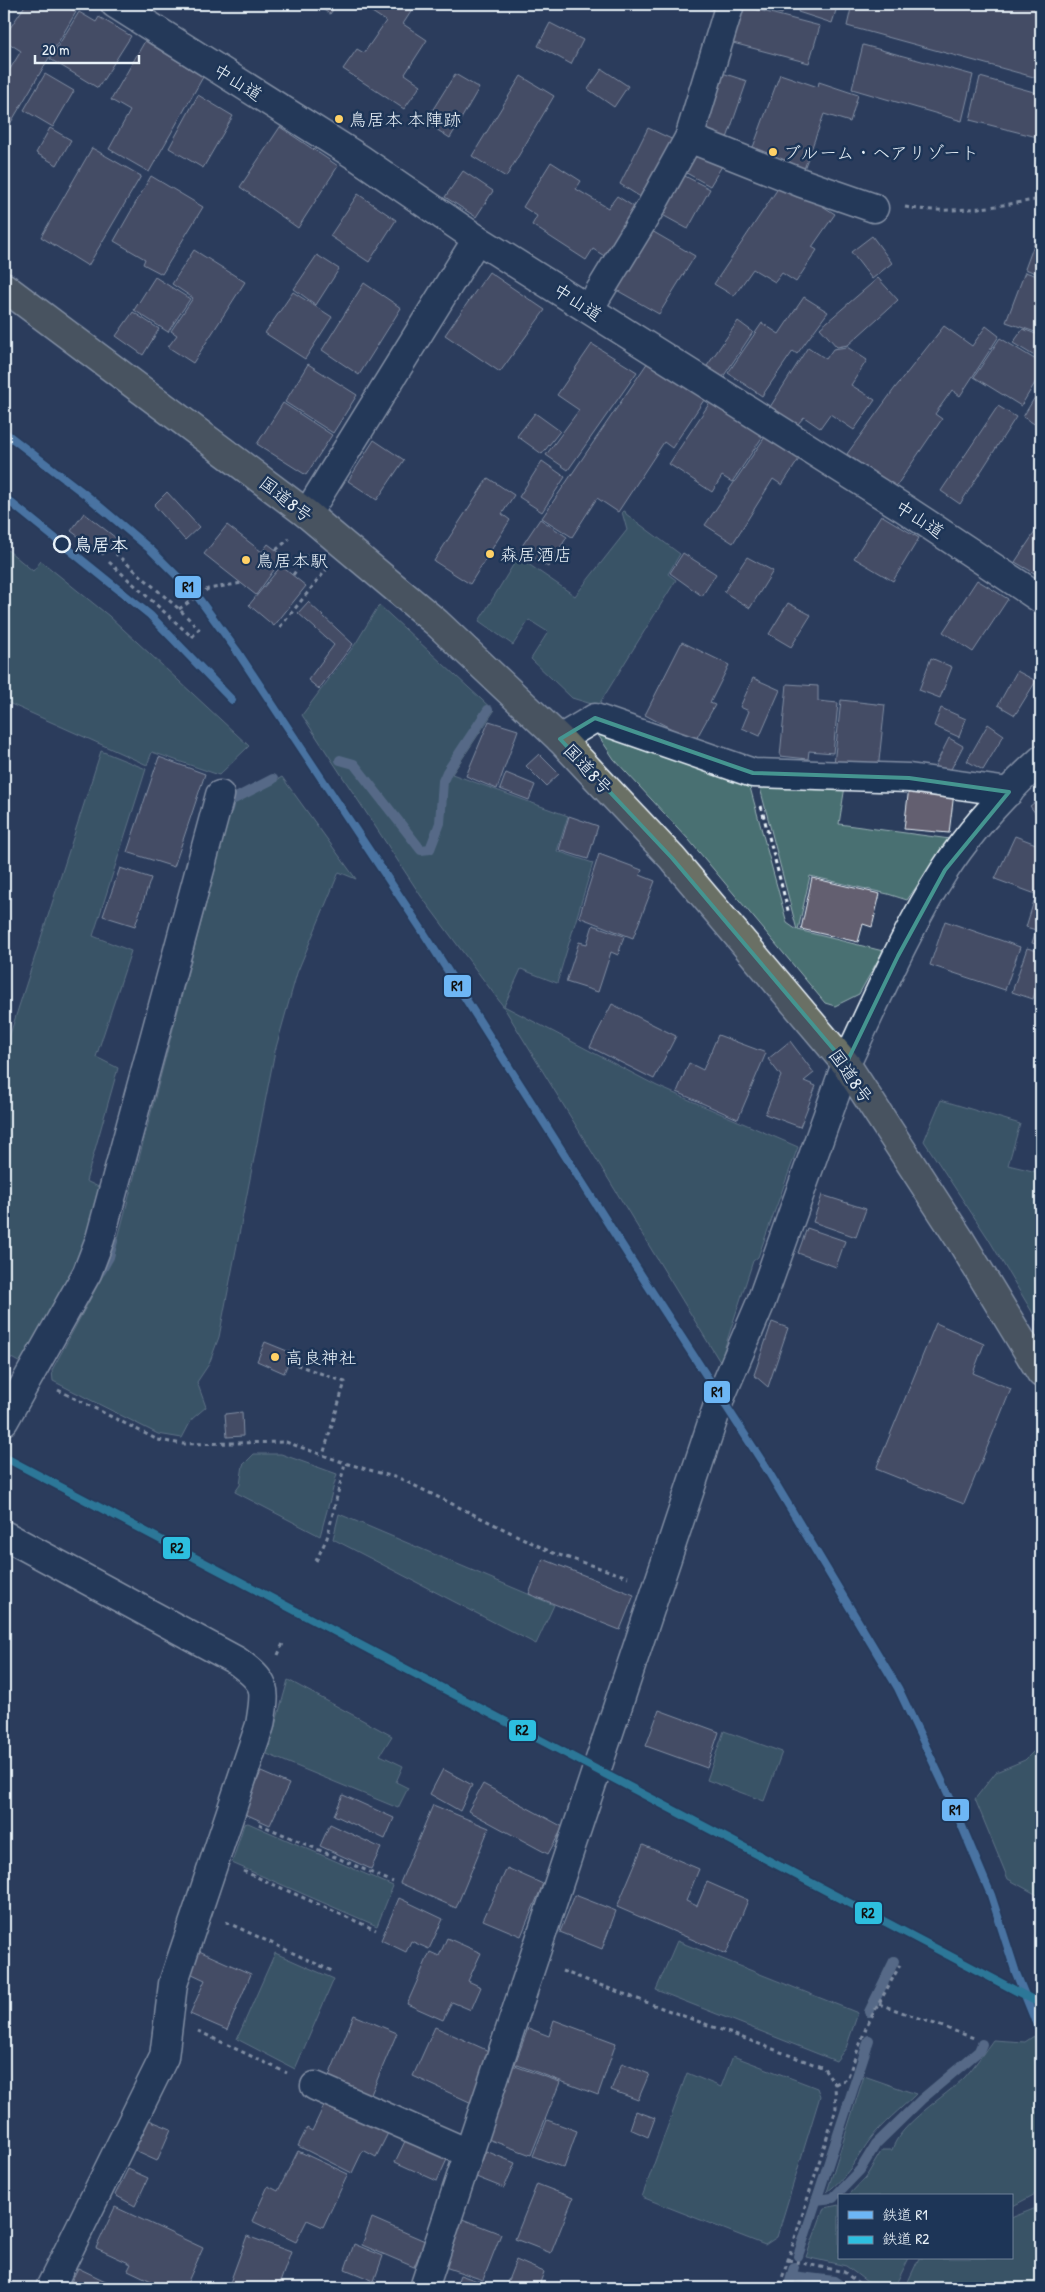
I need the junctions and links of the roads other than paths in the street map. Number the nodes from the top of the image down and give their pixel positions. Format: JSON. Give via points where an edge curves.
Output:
{"nodes":[{"id":1,"x":115,"y":4,"type":"edge"},
{"id":2,"x":730,"y":4,"type":"edge"},
{"id":3,"x":689,"y":138,"type":"junction"},
{"id":4,"x":874,"y":208,"type":"road end"},
{"id":5,"x":477,"y":239,"type":"junction"},
{"id":6,"x":4,"y":287,"type":"edge"},
{"id":7,"x":589,"y":308,"type":"junction"},
{"id":8,"x":306,"y":514,"type":"junction"},
{"id":9,"x":1041,"y":599,"type":"edge"},
{"id":10,"x":560,"y":740,"type":"junction"},
{"id":11,"x":1041,"y":760,"type":"edge"},
{"id":12,"x":1009,"y":792,"type":"junction"},
{"id":13,"x":220,"y":795,"type":"dead end"},
{"id":14,"x":846,"y":1064,"type":"junction"},
{"id":15,"x":1041,"y":1372,"type":"edge"},
{"id":16,"x":4,"y":1422,"type":"edge"},
{"id":17,"x":4,"y":1535,"type":"edge"},
{"id":18,"x":315,"y":2086,"type":"road end"},
{"id":19,"x":468,"y":2153,"type":"junction"},
{"id":20,"x":50,"y":2288,"type":"edge"},
{"id":21,"x":424,"y":2288,"type":"edge"}],
"edges":[{"from":1,"to":5,"type":"street","name":"中山道","via":[[359,158]]},
{"from":2,"to":3,"type":"street"},
{"from":3,"to":4,"type":"street"},
{"from":3,"to":7,"type":"street"},
{"from":5,"to":7,"type":"street","name":"中山道"},
{"from":5,"to":8,"type":"street"},
{"from":6,"to":8,"type":"highway","name":"国道8号"},
{"from":7,"to":9,"type":"street","name":"中山道"},
{"from":8,"to":10,"type":"highway","name":"国道8号","via":[[437,623]]},
{"from":10,"to":12,"type":"street","via":[[595,718],[753,773],[909,778]]},
{"from":10,"to":14,"type":"highway","name":"国道8号","via":[[672,858]]},
{"from":11,"to":12,"type":"street"},
{"from":12,"to":14,"type":"street","via":[[945,870],[922,908]]},
{"from":13,"to":16,"type":"street","via":[[100,1239],[87,1273]]},
{"from":14,"to":15,"type":"highway","name":"国道8号"},
{"from":14,"to":19,"type":"street","via":[[761,1302],[721,1396]]},
{"from":17,"to":20,"type":"street","via":[[237,1661],[258,1676],[265,1696],[260,1725],[173,1984],[164,2057]]},
{"from":18,"to":19,"type":"street"},
{"from":19,"to":21,"type":"street"}]}
